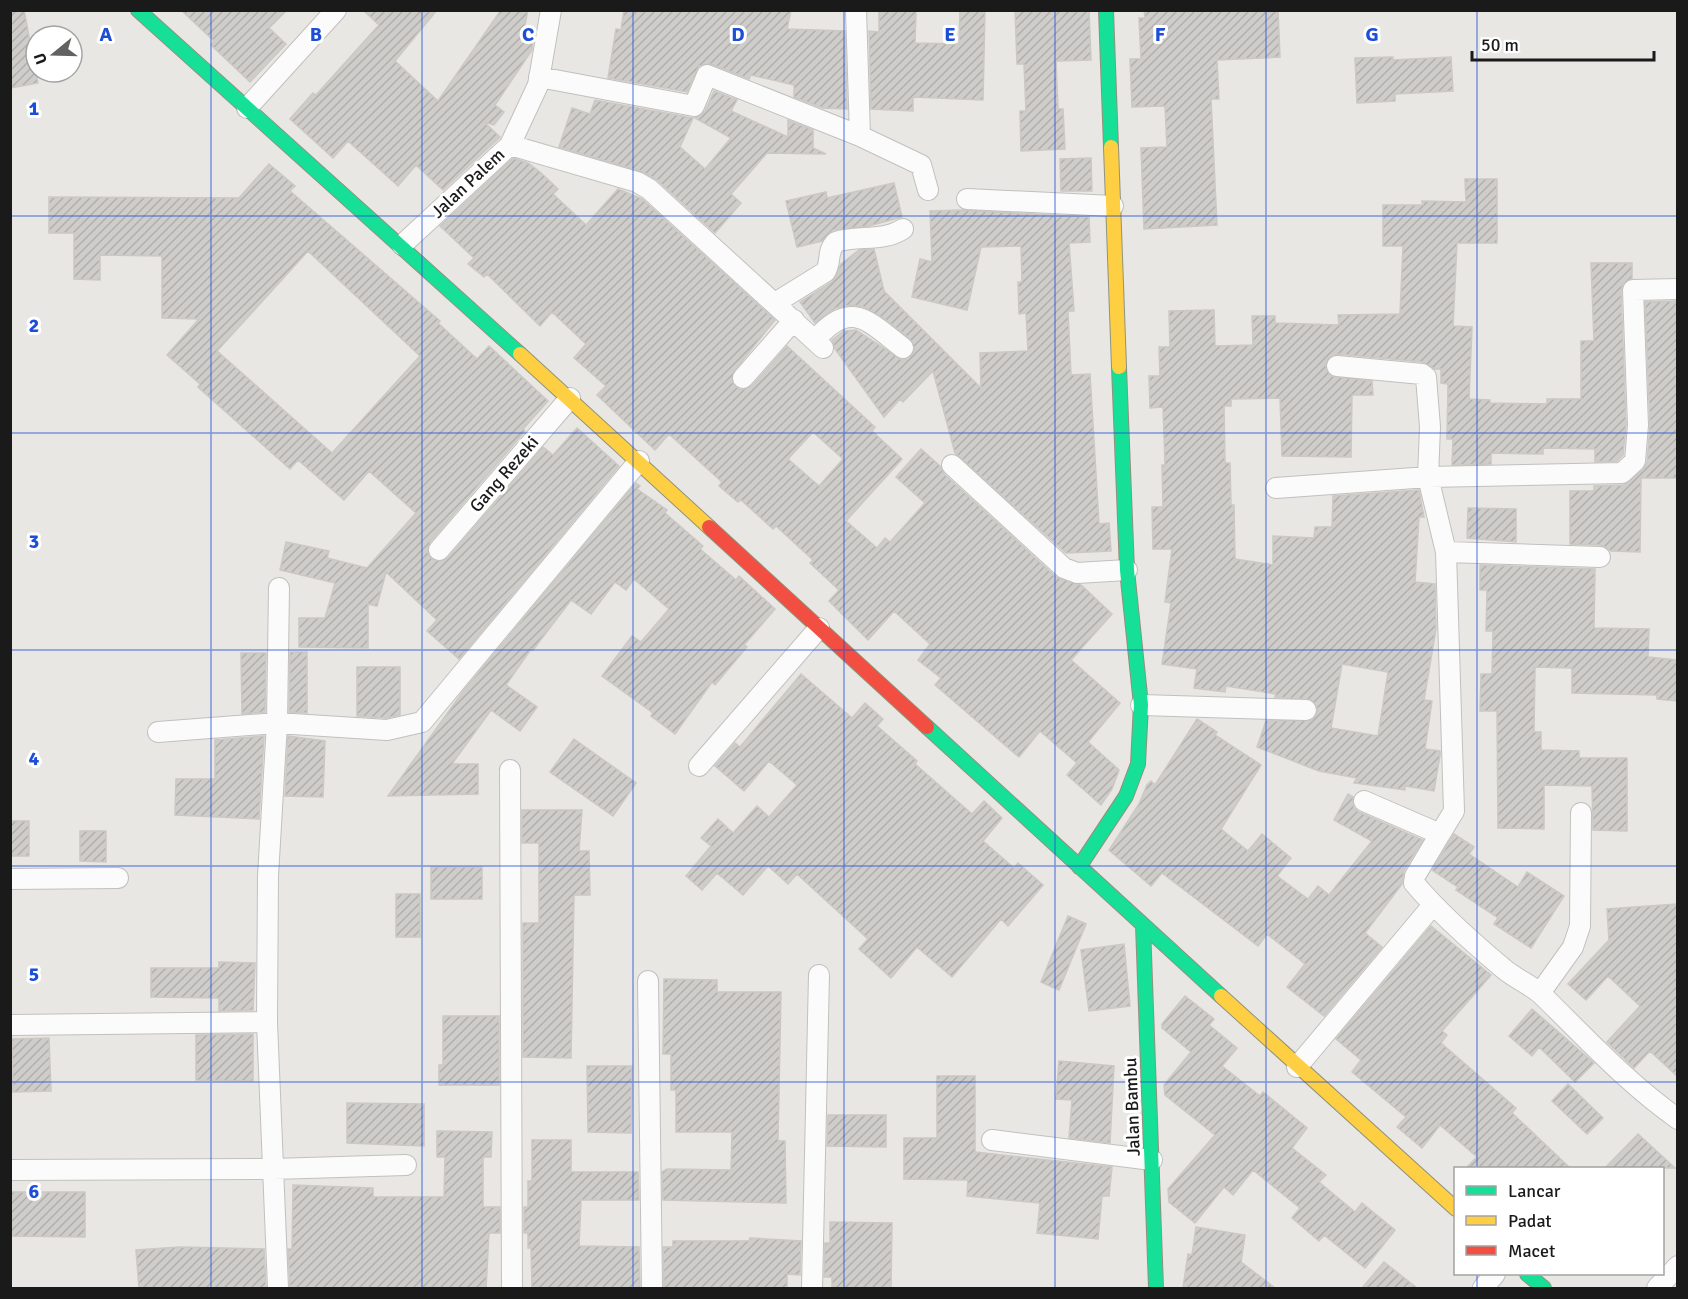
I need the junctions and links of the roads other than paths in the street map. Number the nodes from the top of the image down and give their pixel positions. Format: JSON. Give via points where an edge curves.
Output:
{"nodes":[{"id":1,"x":138,"y":10,"type":"edge"},
{"id":2,"x":336,"y":10,"type":"edge"},
{"id":3,"x":551,"y":10,"type":"edge"},
{"id":4,"x":856,"y":10,"type":"edge"},
{"id":5,"x":1106,"y":10,"type":"edge"},
{"id":6,"x":539,"y":77,"type":"junction"},
{"id":7,"x":247,"y":108,"type":"junction"},
{"id":8,"x":860,"y":136,"type":"junction"},
{"id":9,"x":510,"y":145,"type":"junction"},
{"id":10,"x":928,"y":190,"type":"dead end"},
{"id":11,"x":967,"y":199,"type":"dead end"},
{"id":12,"x":1113,"y":206,"type":"junction"},
{"id":13,"x":903,"y":228,"type":"dead end"},
{"id":14,"x":402,"y":245,"type":"junction"},
{"id":15,"x":1677,"y":289,"type":"edge"},
{"id":16,"x":775,"y":303,"type":"junction"},
{"id":17,"x":794,"y":320,"type":"junction"},
{"id":18,"x":903,"y":348,"type":"dead end"},
{"id":19,"x":1337,"y":366,"type":"dead end"},
{"id":20,"x":743,"y":378,"type":"dead end"},
{"id":21,"x":570,"y":398,"type":"junction"},
{"id":22,"x":639,"y":461,"type":"junction"},
{"id":23,"x":952,"y":465,"type":"dead end"},
{"id":24,"x":1428,"y":477,"type":"junction"},
{"id":25,"x":1276,"y":488,"type":"dead end"},
{"id":26,"x":439,"y":550,"type":"dead end"},
{"id":27,"x":1446,"y":552,"type":"junction"},
{"id":28,"x":1600,"y":557,"type":"dead end"},
{"id":29,"x":1127,"y":570,"type":"junction"},
{"id":30,"x":279,"y":588,"type":"dead end"},
{"id":31,"x":819,"y":628,"type":"junction"},
{"id":32,"x":1142,"y":705,"type":"junction"},
{"id":33,"x":1306,"y":710,"type":"dead end"},
{"id":34,"x":277,"y":723,"type":"junction"},
{"id":35,"x":158,"y":732,"type":"dead end"},
{"id":36,"x":699,"y":766,"type":"dead end"},
{"id":37,"x":510,"y":770,"type":"dead end"},
{"id":38,"x":1364,"y":801,"type":"dead end"},
{"id":39,"x":1581,"y":813,"type":"dead end"},
{"id":40,"x":1440,"y":834,"type":"junction"},
{"id":41,"x":1079,"y":867,"type":"junction"},
{"id":42,"x":118,"y":878,"type":"dead end"},
{"id":43,"x":10,"y":879,"type":"edge"},
{"id":44,"x":1433,"y":905,"type":"junction"},
{"id":45,"x":1143,"y":925,"type":"junction"},
{"id":46,"x":819,"y":975,"type":"dead end"},
{"id":47,"x":648,"y":981,"type":"dead end"},
{"id":48,"x":1540,"y":993,"type":"junction"},
{"id":49,"x":267,"y":1022,"type":"junction"},
{"id":50,"x":10,"y":1025,"type":"edge"},
{"id":51,"x":1297,"y":1067,"type":"junction"},
{"id":52,"x":1676,"y":1116,"type":"edge"},
{"id":53,"x":992,"y":1140,"type":"dead end"},
{"id":54,"x":1152,"y":1160,"type":"junction"},
{"id":55,"x":406,"y":1165,"type":"dead end"},
{"id":56,"x":273,"y":1169,"type":"junction"},
{"id":57,"x":10,"y":1170,"type":"edge"},
{"id":58,"x":1454,"y":1208,"type":"edge"},
{"id":59,"x":1677,"y":1266,"type":"edge"},
{"id":60,"x":1494,"y":1275,"type":"edge"},
{"id":61,"x":1528,"y":1275,"type":"edge"},
{"id":62,"x":278,"y":1288,"type":"edge"},
{"id":63,"x":512,"y":1288,"type":"edge"},
{"id":64,"x":652,"y":1288,"type":"edge"},
{"id":65,"x":812,"y":1288,"type":"edge"},
{"id":66,"x":1156,"y":1288,"type":"edge"},
{"id":67,"x":1483,"y":1288,"type":"edge"},
{"id":68,"x":1544,"y":1288,"type":"edge"},
{"id":69,"x":1657,"y":1288,"type":"edge"}],
"edges":[{"from":1,"to":7,"type":"main road"},
{"from":2,"to":7,"type":"street"},
{"from":3,"to":6,"type":"street","name":"Jalan Palem"},
{"from":4,"to":8,"type":"street"},
{"from":5,"to":12,"type":"main road"},
{"from":6,"to":8,"type":"street","via":[[694,106],[707,75]]},
{"from":6,"to":9,"type":"street","name":"Jalan Palem"},
{"from":7,"to":14,"type":"main road"},
{"from":8,"to":10,"type":"street","via":[[921,165]]},
{"from":9,"to":14,"type":"street","name":"Jalan Palem"},
{"from":9,"to":16,"type":"street","via":[[637,182],[649,189]]},
{"from":11,"to":12,"type":"street"},
{"from":12,"to":29,"type":"main road"},
{"from":13,"to":16,"type":"street","via":[[887,236],[836,242],[825,272]]},
{"from":14,"to":21,"type":"main road"},
{"from":15,"to":24,"type":"street","via":[[1632,290],[1638,425],[1635,461],[1629,469],[1622,473]]},
{"from":16,"to":17,"type":"street"},
{"from":17,"to":18,"type":"street","via":[[819,344],[838,320],[854,315],[865,318]]},
{"from":17,"to":20,"type":"street"},
{"from":19,"to":24,"type":"street","via":[[1426,377],[1430,426]]},
{"from":21,"to":22,"type":"main road"},
{"from":21,"to":26,"type":"street","name":"Gang Rezeki"},
{"from":22,"to":31,"type":"main road"},
{"from":22,"to":34,"type":"street","via":[[422,722],[387,730]]},
{"from":23,"to":29,"type":"street","via":[[1064,568],[1077,573]]},
{"from":24,"to":25,"type":"street"},
{"from":24,"to":27,"type":"street"},
{"from":27,"to":28,"type":"street"},
{"from":27,"to":40,"type":"street","via":[[1455,802]]},
{"from":29,"to":32,"type":"main road"},
{"from":30,"to":34,"type":"street"},
{"from":31,"to":36,"type":"street"},
{"from":31,"to":41,"type":"main road"},
{"from":32,"to":33,"type":"street"},
{"from":32,"to":41,"type":"main road","via":[[1138,764],[1126,796]]},
{"from":34,"to":35,"type":"street"},
{"from":34,"to":49,"type":"street","via":[[268,876]]},
{"from":37,"to":63,"type":"street"},
{"from":38,"to":40,"type":"street"},
{"from":39,"to":48,"type":"street","via":[[1578,938]]},
{"from":40,"to":44,"type":"street","via":[[1413,880]]},
{"from":41,"to":45,"type":"main road"},
{"from":42,"to":43,"type":"street"},
{"from":44,"to":48,"type":"street","via":[[1506,970]]},
{"from":44,"to":51,"type":"street"},
{"from":45,"to":51,"type":"main road"},
{"from":45,"to":54,"type":"main road","name":"Jalan Bambu"},
{"from":46,"to":65,"type":"street"},
{"from":47,"to":64,"type":"street"},
{"from":48,"to":52,"type":"street","via":[[1655,1103]]},
{"from":49,"to":50,"type":"street"},
{"from":49,"to":56,"type":"street"},
{"from":51,"to":58,"type":"main road"},
{"from":53,"to":54,"type":"street"},
{"from":54,"to":66,"type":"main road","name":"Jalan Bambu"},
{"from":55,"to":56,"type":"street"},
{"from":56,"to":57,"type":"street"},
{"from":56,"to":62,"type":"street"},
{"from":59,"to":69,"type":"street"},
{"from":60,"to":67,"type":"street"},
{"from":61,"to":68,"type":"main road"}]}
